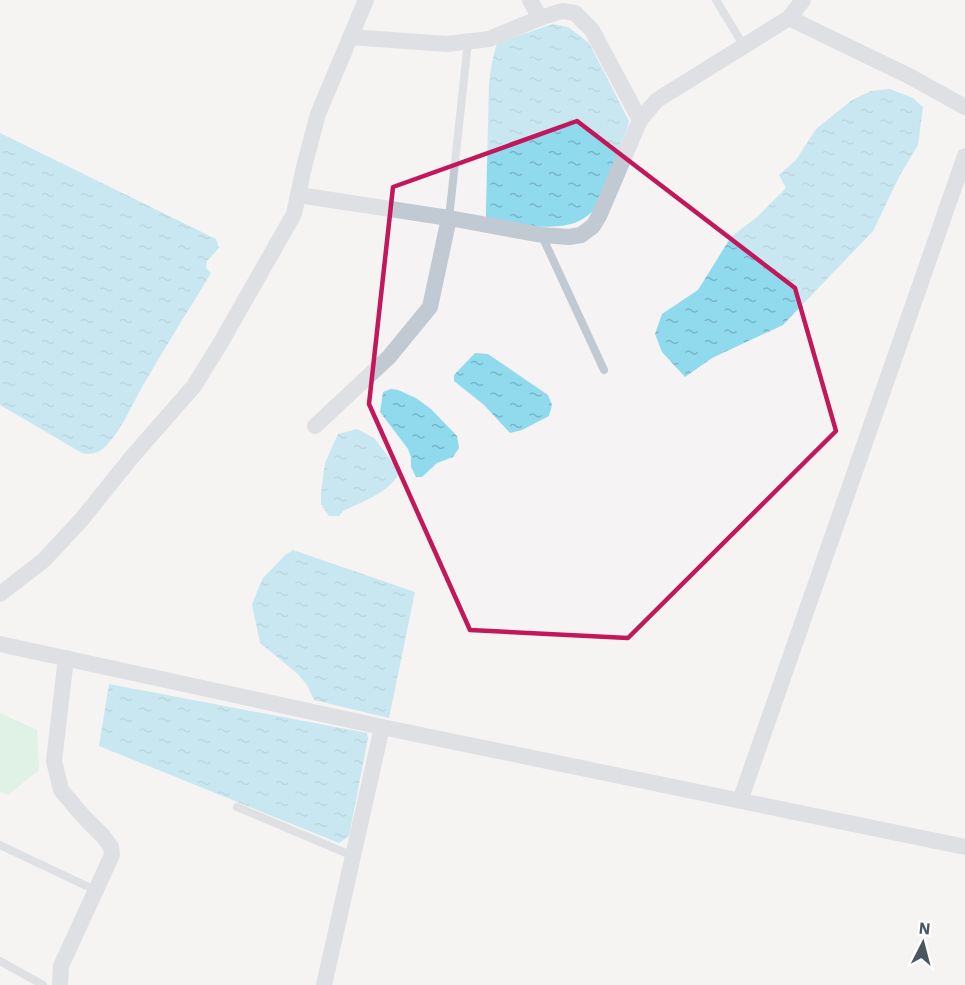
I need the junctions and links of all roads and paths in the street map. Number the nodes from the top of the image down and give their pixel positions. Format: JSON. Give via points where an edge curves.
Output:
{"nodes":[{"id":1,"x":366,"y":0,"type":"edge"},
{"id":2,"x":530,"y":0,"type":"edge"},
{"id":3,"x":716,"y":0,"type":"edge"},
{"id":4,"x":803,"y":0,"type":"edge"},
{"id":5,"x":540,"y":18,"type":"junction"},
{"id":6,"x":789,"y":18,"type":"junction"},
{"id":7,"x":350,"y":37,"type":"junction"},
{"id":8,"x":468,"y":42,"type":"junction"},
{"id":9,"x":744,"y":46,"type":"junction"},
{"id":10,"x":965,"y":107,"type":"edge"},
{"id":11,"x":640,"y":120,"type":"junction"},
{"id":12,"x":965,"y":156,"type":"edge"},
{"id":13,"x":299,"y":195,"type":"junction"},
{"id":14,"x":449,"y":218,"type":"junction"},
{"id":15,"x":542,"y":235,"type":"junction"},
{"id":16,"x":604,"y":370,"type":"dead end"},
{"id":17,"x":315,"y":426,"type":"dead end"},
{"id":18,"x":0,"y":594,"type":"edge"},
{"id":19,"x":0,"y":644,"type":"edge"},
{"id":20,"x":66,"y":658,"type":"junction"},
{"id":21,"x":382,"y":727,"type":"junction"},
{"id":22,"x":740,"y":801,"type":"junction"},
{"id":23,"x":237,"y":807,"type":"dead end"},
{"id":24,"x":0,"y":845,"type":"edge"},
{"id":25,"x":965,"y":847,"type":"edge"},
{"id":26,"x":353,"y":856,"type":"junction"},
{"id":27,"x":95,"y":890,"type":"junction"},
{"id":28,"x":0,"y":962,"type":"edge"},
{"id":29,"x":43,"y":985,"type":"edge"},
{"id":30,"x":60,"y":985,"type":"edge"},
{"id":31,"x":324,"y":985,"type":"edge"}],
"edges":[{"from":1,"to":7,"type":"street"},
{"from":2,"to":5,"type":"street"},
{"from":3,"to":9,"type":"lane"},
{"from":4,"to":6,"type":"street"},
{"from":5,"to":8,"type":"street","via":[[489,39]]},
{"from":5,"to":11,"type":"street","via":[[562,11],[575,13],[592,30]]},
{"from":6,"to":9,"type":"street"},
{"from":6,"to":10,"type":"street"},
{"from":7,"to":8,"type":"street"},
{"from":7,"to":13,"type":"street","via":[[318,114]]},
{"from":8,"to":14,"type":"lane"},
{"from":9,"to":11,"type":"street","via":[[657,100]]},
{"from":11,"to":15,"type":"street","via":[[593,226],[569,237]]},
{"from":12,"to":22,"type":"street"},
{"from":13,"to":14,"type":"street"},
{"from":13,"to":18,"type":"street","via":[[289,225],[194,386],[44,560]]},
{"from":14,"to":15,"type":"street"},
{"from":14,"to":17,"type":"street","via":[[430,307],[389,357]]},
{"from":15,"to":16,"type":"lane"},
{"from":19,"to":20,"type":"street"},
{"from":20,"to":21,"type":"street"},
{"from":20,"to":27,"type":"street","via":[[54,761],[61,790],[111,847],[112,855]]},
{"from":21,"to":22,"type":"street"},
{"from":21,"to":26,"type":"street"},
{"from":22,"to":25,"type":"street"},
{"from":23,"to":26,"type":"lane"},
{"from":24,"to":27,"type":"lane"},
{"from":26,"to":31,"type":"street"},
{"from":27,"to":30,"type":"street","via":[[61,966]]},
{"from":28,"to":29,"type":"lane"}]}
